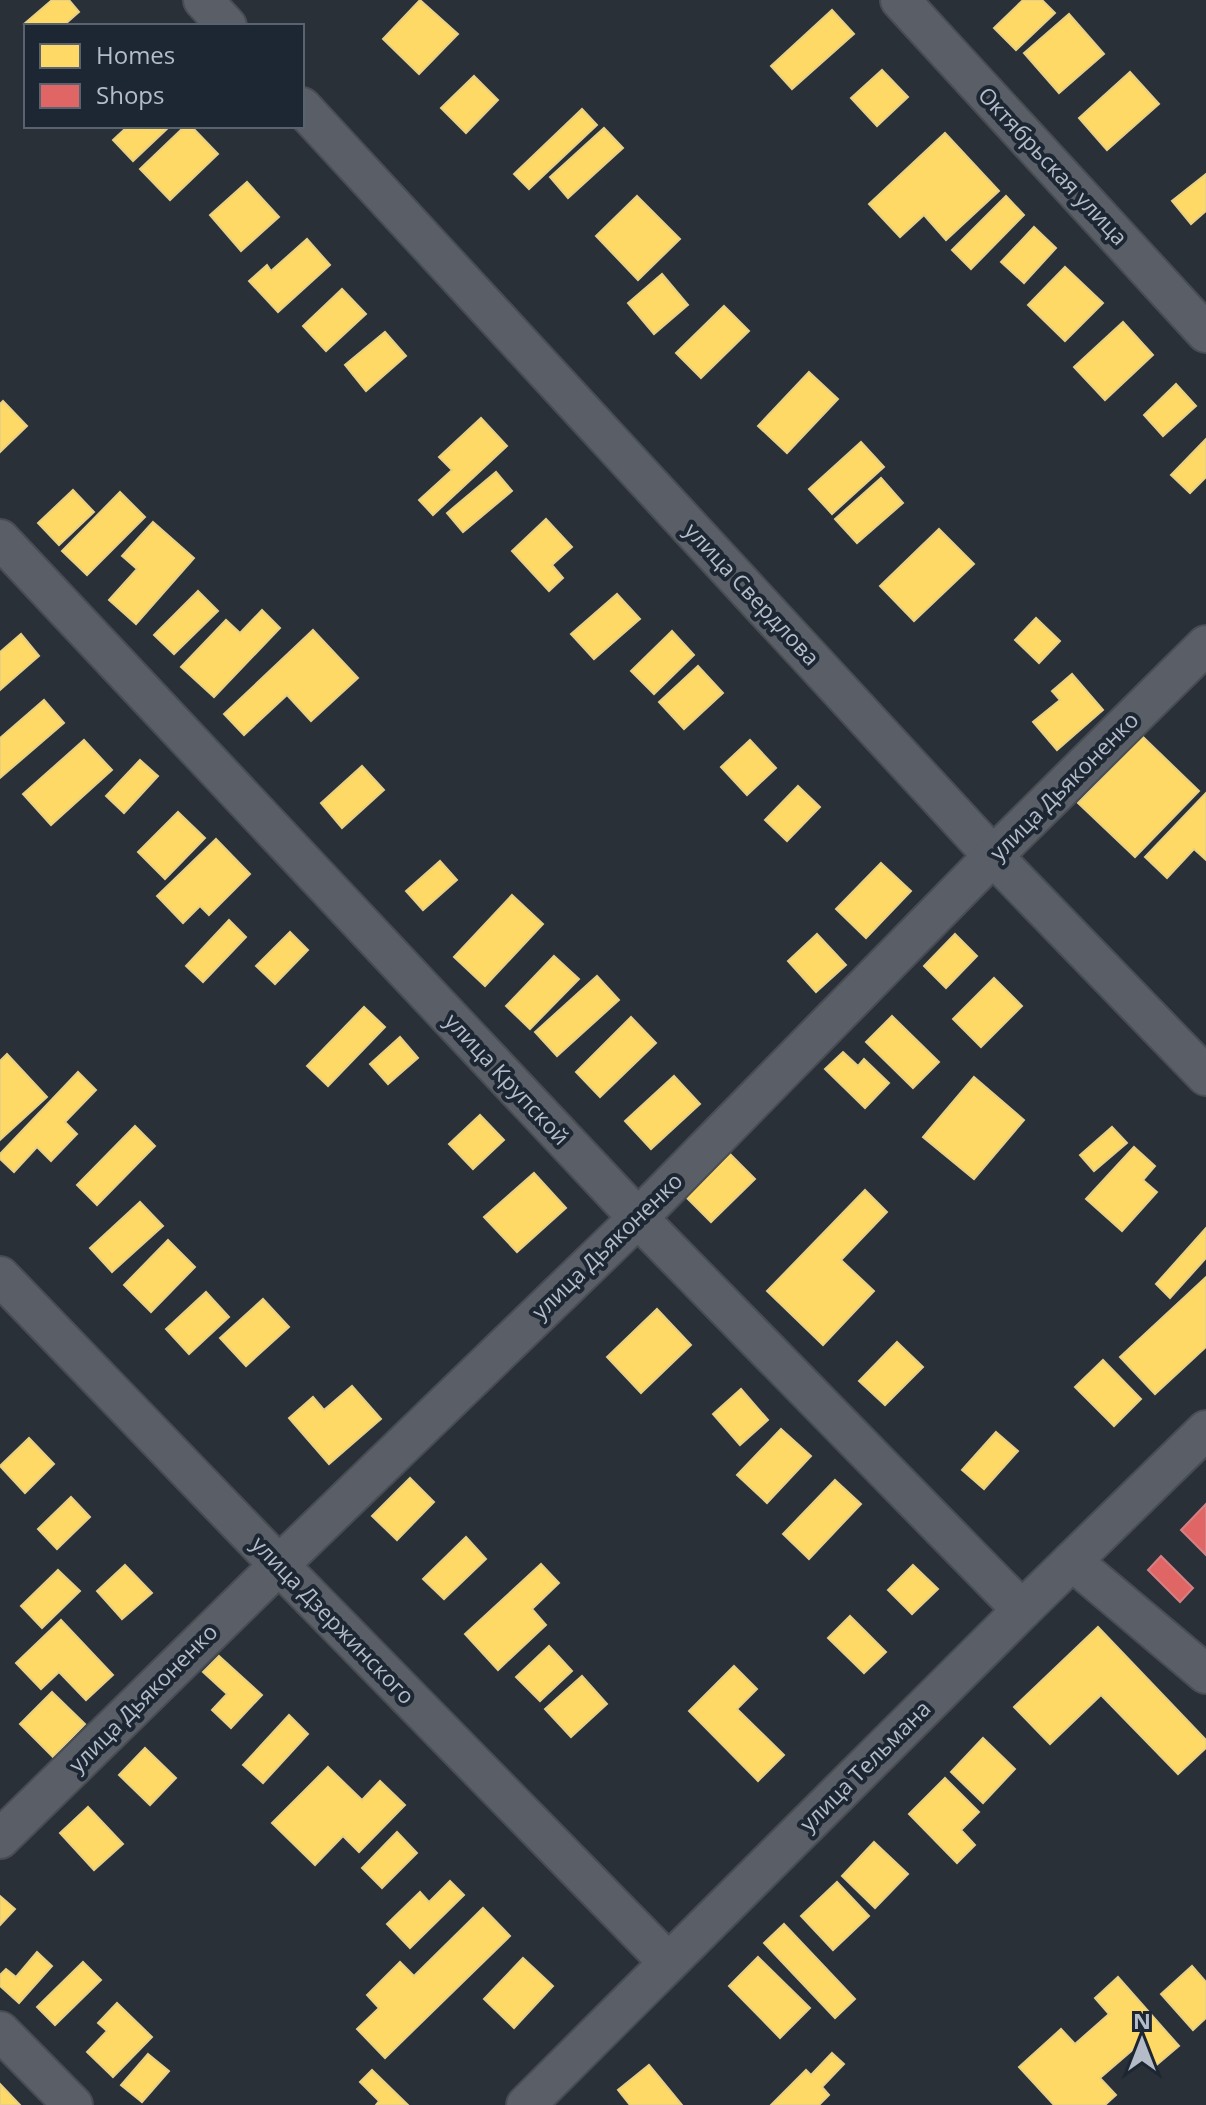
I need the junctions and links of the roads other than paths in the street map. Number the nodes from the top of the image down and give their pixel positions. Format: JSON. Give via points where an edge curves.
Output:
{"nodes":[{"id":1,"x":203,"y":0,"type":"edge"},
{"id":2,"x":900,"y":0,"type":"edge"},
{"id":3,"x":225,"y":24,"type":"edge"},
{"id":4,"x":304,"y":109,"type":"edge"},
{"id":5,"x":1206,"y":333,"type":"edge"},
{"id":6,"x":0,"y":539,"type":"edge"},
{"id":7,"x":1206,"y":645,"type":"edge"},
{"id":8,"x":993,"y":856,"type":"junction"},
{"id":9,"x":1206,"y":1076,"type":"edge"},
{"id":10,"x":638,"y":1218,"type":"junction"},
{"id":11,"x":0,"y":1276,"type":"edge"},
{"id":12,"x":1206,"y":1430,"type":"edge"},
{"id":13,"x":1072,"y":1561,"type":"junction"},
{"id":14,"x":279,"y":1565,"type":"junction"},
{"id":15,"x":1022,"y":1610,"type":"junction"},
{"id":16,"x":1206,"y":1674,"type":"edge"},
{"id":17,"x":0,"y":1839,"type":"edge"},
{"id":18,"x":668,"y":1962,"type":"junction"},
{"id":19,"x":0,"y":2031,"type":"edge"},
{"id":20,"x":73,"y":2105,"type":"edge"},
{"id":21,"x":526,"y":2105,"type":"edge"}],
"edges":[{"from":1,"to":3,"type":"street"},
{"from":2,"to":5,"type":"street","name":"Октябрьская улица"},
{"from":4,"to":8,"type":"street","name":"улица Свердлова"},
{"from":6,"to":10,"type":"street","name":"улица Крупской"},
{"from":7,"to":8,"type":"street","name":"улица Дьяконенко"},
{"from":8,"to":9,"type":"street","name":"улица Свердлова"},
{"from":8,"to":10,"type":"street","name":"улица Дьяконенко"},
{"from":10,"to":14,"type":"street","name":"улица Дьяконенко"},
{"from":10,"to":15,"type":"street","name":"улица Крупской"},
{"from":11,"to":14,"type":"street","name":"улица Дзержинского"},
{"from":12,"to":13,"type":"street","name":"улица Тельмана"},
{"from":13,"to":15,"type":"street","name":"улица Тельмана"},
{"from":13,"to":16,"type":"street"},
{"from":14,"to":17,"type":"street","name":"улица Дьяконенко"},
{"from":14,"to":18,"type":"street","name":"улица Дзержинского"},
{"from":15,"to":18,"type":"street","name":"улица Тельмана"},
{"from":18,"to":21,"type":"street","name":"улица Тельмана"},
{"from":19,"to":20,"type":"street"}]}
